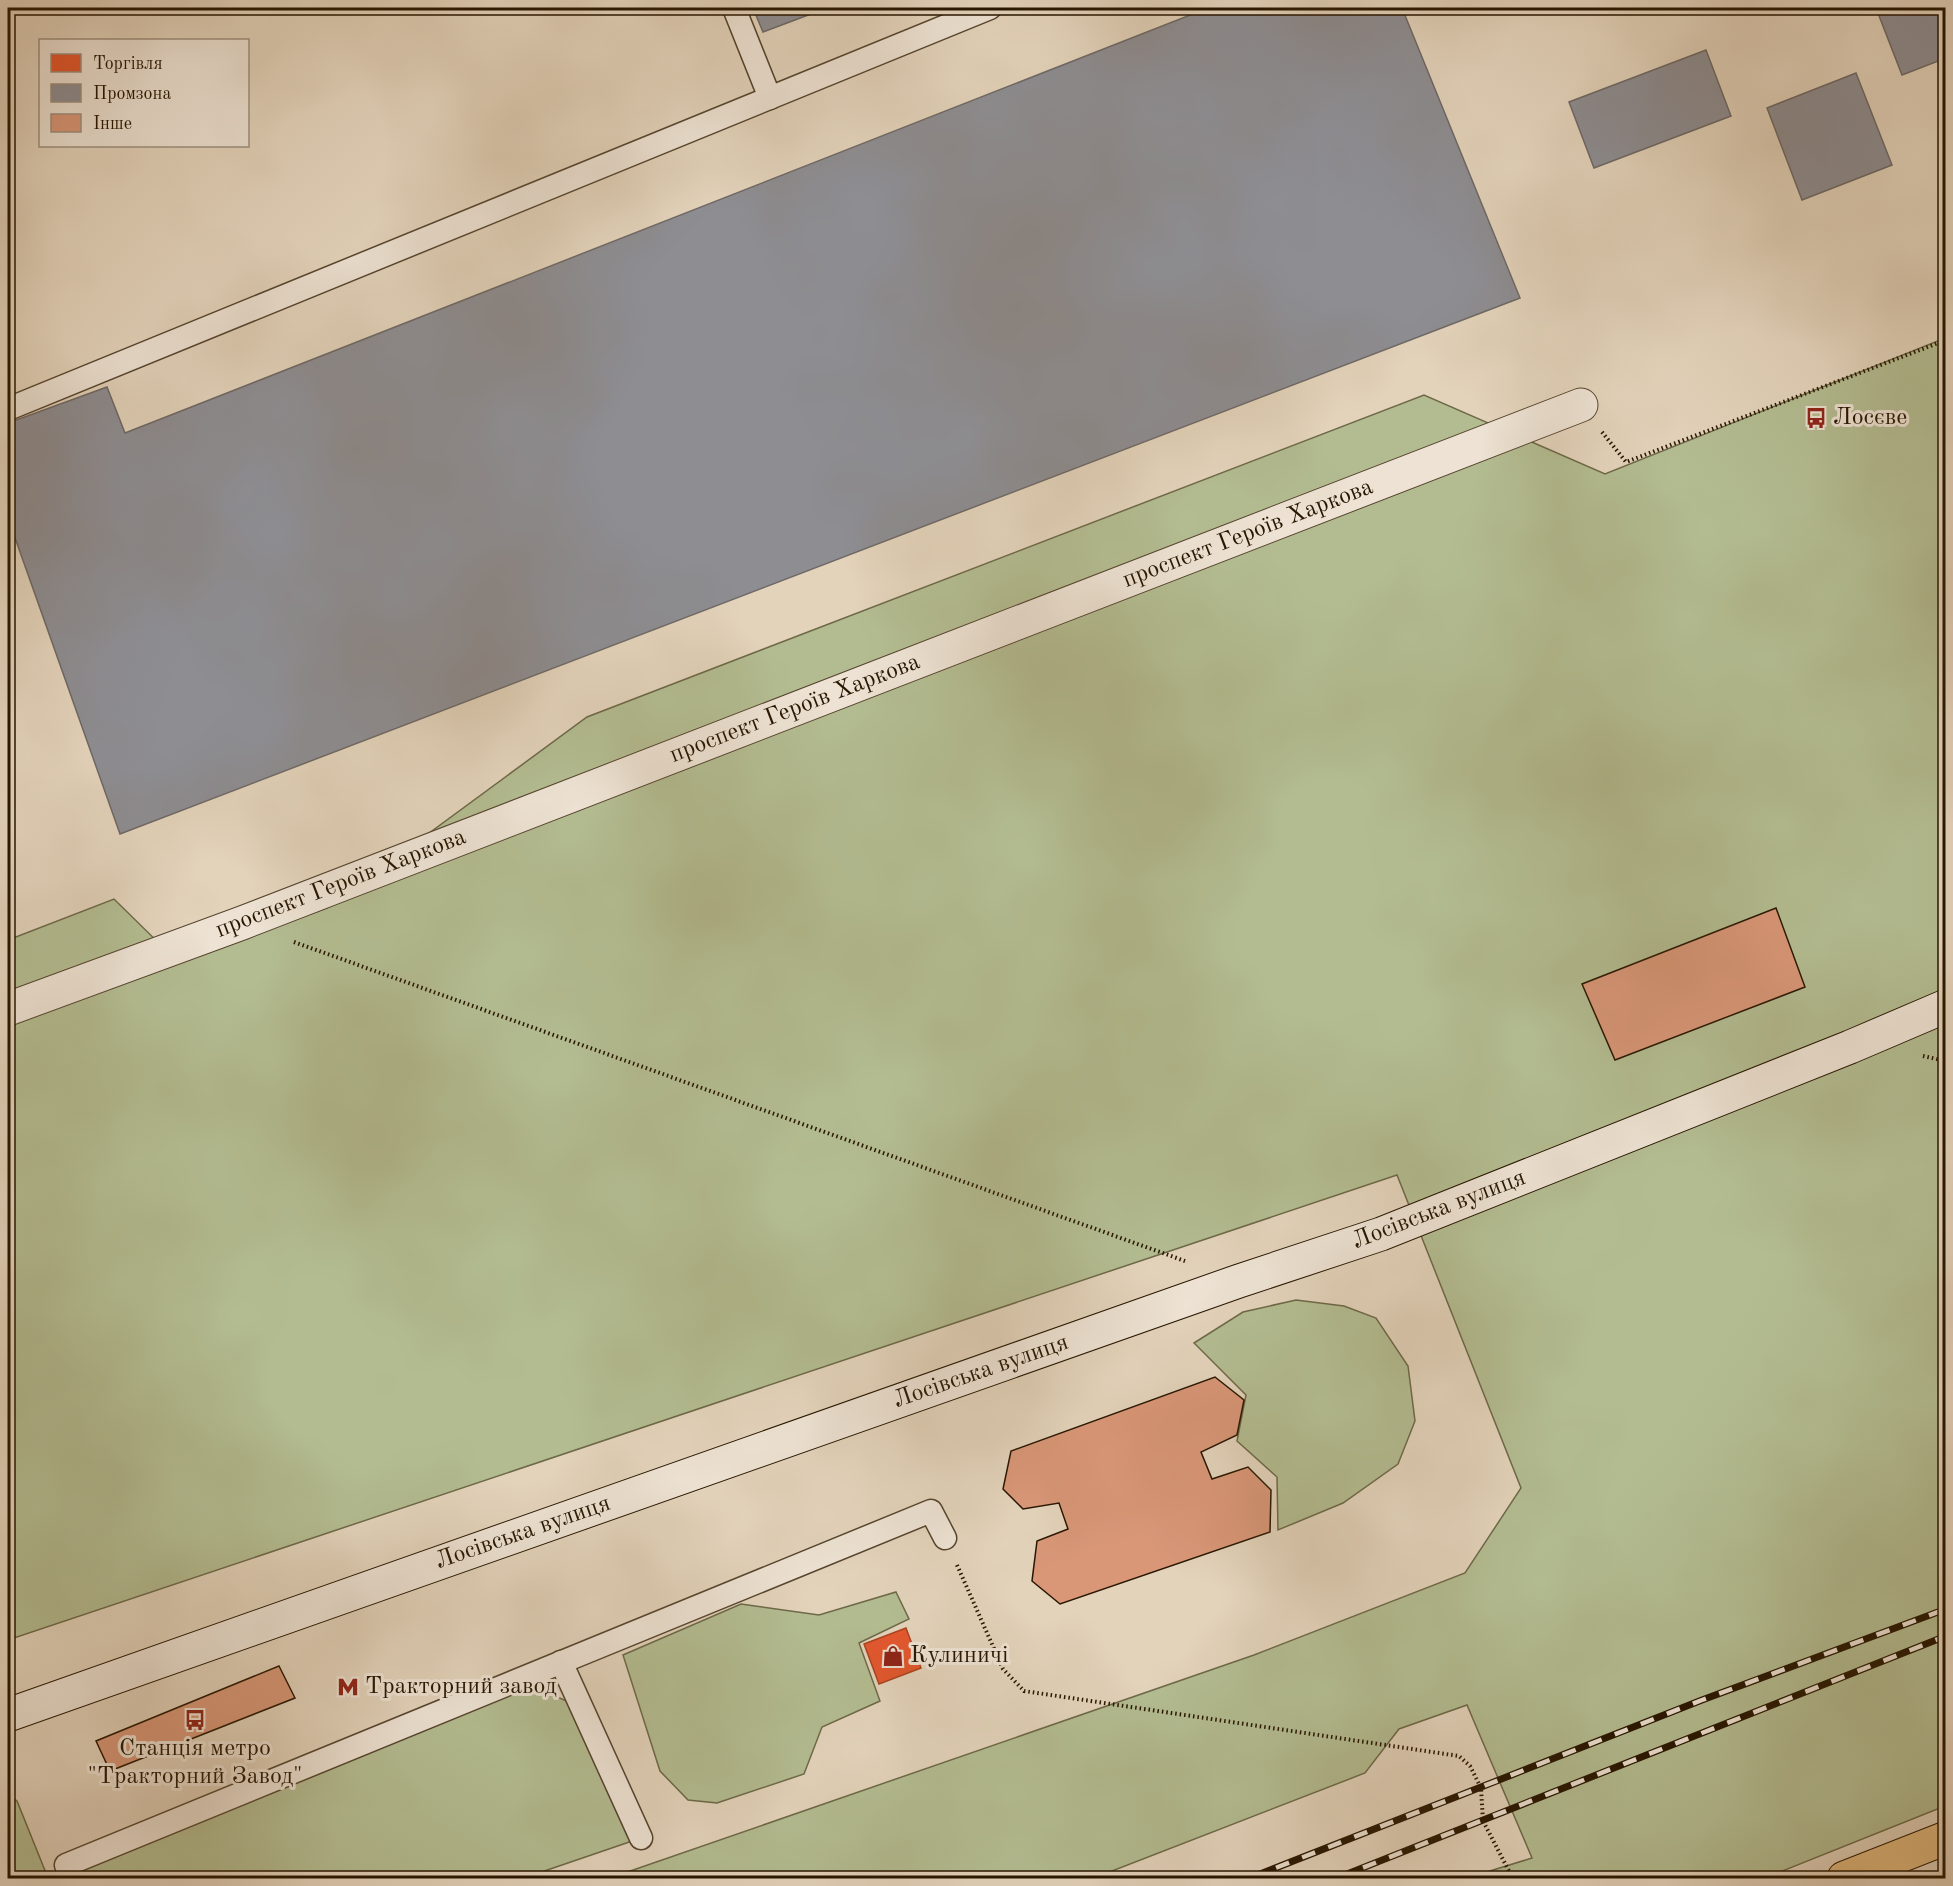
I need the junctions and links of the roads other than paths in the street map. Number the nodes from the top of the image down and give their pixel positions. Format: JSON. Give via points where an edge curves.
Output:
{"nodes":[{"id":1,"x":734,"y":8,"type":"edge"},
{"id":2,"x":990,"y":8,"type":"edge"},
{"id":3,"x":770,"y":98,"type":"junction"},
{"id":4,"x":1581,"y":405,"type":"road end"},
{"id":5,"x":8,"y":410,"type":"edge"},
{"id":6,"x":1946,"y":1006,"type":"edge"},
{"id":7,"x":8,"y":1009,"type":"edge"},
{"id":8,"x":945,"y":1538,"type":"road end"},
{"id":9,"x":561,"y":1662,"type":"junction"},
{"id":10,"x":8,"y":1715,"type":"edge"},
{"id":11,"x":641,"y":1838,"type":"dead end"},
{"id":12,"x":1946,"y":1838,"type":"edge"},
{"id":13,"x":71,"y":1878,"type":"edge"},
{"id":14,"x":1844,"y":1878,"type":"edge"}],
"edges":[{"from":1,"to":3,"type":"lane"},
{"from":2,"to":3,"type":"lane"},
{"from":3,"to":5,"type":"lane"},
{"from":4,"to":7,"type":"main road","name":"проспект Героїв Харкова","via":[[242,923]]},
{"from":6,"to":10,"type":"main road","name":"Лосівська вулиця","via":[[1381,1234]]},
{"from":8,"to":9,"type":"lane","via":[[931,1511]]},
{"from":9,"to":11,"type":"lane"},
{"from":9,"to":13,"type":"lane","via":[[66,1865]]},
{"from":12,"to":14,"type":"main road"}]}
